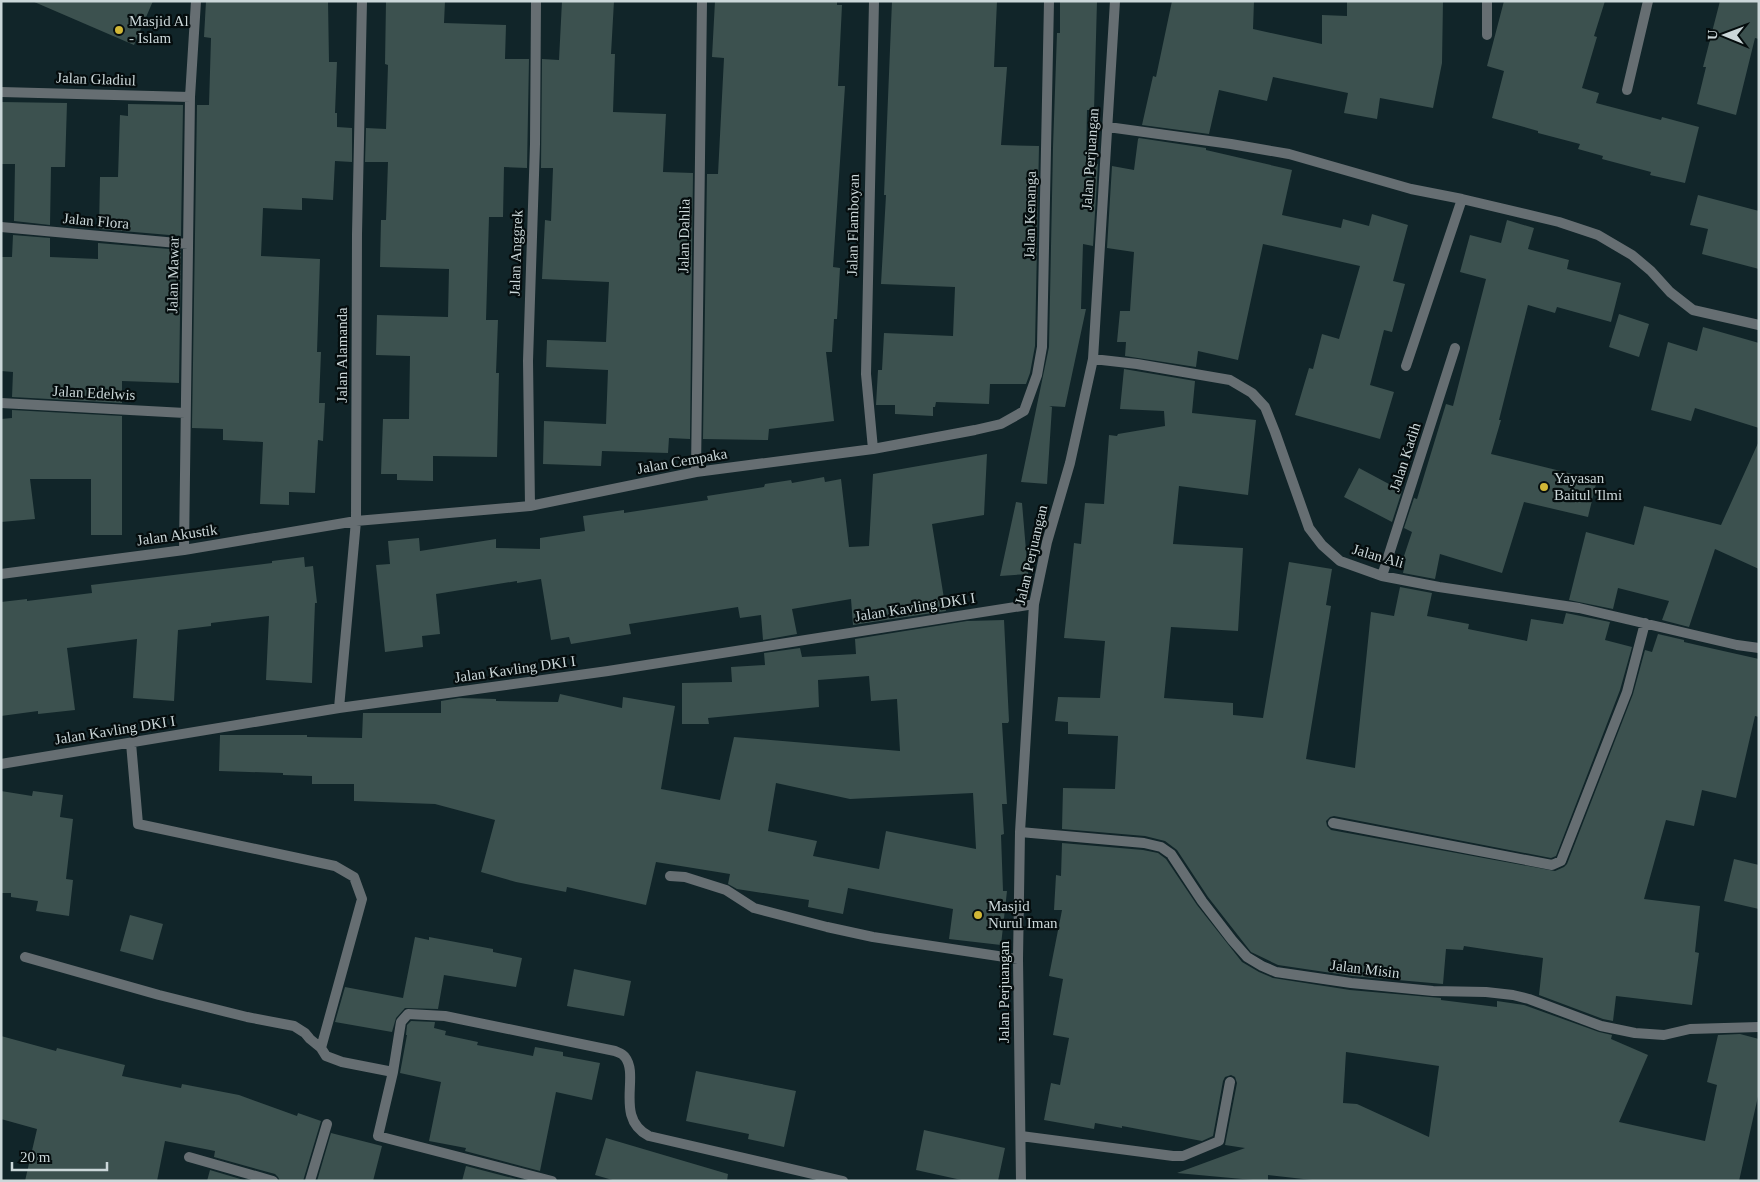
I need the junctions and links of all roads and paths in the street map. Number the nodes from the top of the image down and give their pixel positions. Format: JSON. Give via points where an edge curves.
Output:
{"nodes":[{"id":1,"x":196,"y":1,"type":"edge"},
{"id":2,"x":362,"y":1,"type":"edge"},
{"id":3,"x":536,"y":1,"type":"edge"},
{"id":4,"x":702,"y":1,"type":"edge"},
{"id":5,"x":874,"y":1,"type":"edge"},
{"id":6,"x":1049,"y":1,"type":"edge"},
{"id":7,"x":1115,"y":1,"type":"edge"},
{"id":8,"x":1487,"y":1,"type":"edge"},
{"id":9,"x":1648,"y":1,"type":"edge"},
{"id":10,"x":1486,"y":35,"type":"dead end"},
{"id":11,"x":1627,"y":90,"type":"dead end"},
{"id":12,"x":1,"y":92,"type":"edge"},
{"id":13,"x":190,"y":97,"type":"junction"},
{"id":14,"x":1108,"y":127,"type":"junction"},
{"id":15,"x":1462,"y":199,"type":"junction"},
{"id":16,"x":1,"y":227,"type":"edge"},
{"id":17,"x":188,"y":244,"type":"junction"},
{"id":18,"x":1759,"y":325,"type":"edge"},
{"id":19,"x":1455,"y":348,"type":"dead end"},
{"id":20,"x":1093,"y":359,"type":"junction"},
{"id":21,"x":1406,"y":366,"type":"dead end"},
{"id":22,"x":1,"y":403,"type":"edge"},
{"id":23,"x":185,"y":412,"type":"junction"},
{"id":24,"x":1011,"y":418,"type":"joint"},
{"id":25,"x":873,"y":449,"type":"junction"},
{"id":26,"x":696,"y":472,"type":"junction"},
{"id":27,"x":530,"y":506,"type":"junction"},
{"id":28,"x":356,"y":522,"type":"junction"},
{"id":29,"x":184,"y":550,"type":"junction"},
{"id":30,"x":1,"y":574,"type":"edge"},
{"id":31,"x":1382,"y":576,"type":"junction"},
{"id":32,"x":1034,"y":604,"type":"junction"},
{"id":33,"x":1645,"y":623,"type":"junction"},
{"id":34,"x":1759,"y":648,"type":"edge"},
{"id":35,"x":339,"y":708,"type":"junction"},
{"id":36,"x":131,"y":743,"type":"junction"},
{"id":37,"x":1,"y":764,"type":"edge"},
{"id":38,"x":1333,"y":823,"type":"dead end"},
{"id":39,"x":1020,"y":832,"type":"junction"},
{"id":40,"x":670,"y":876,"type":"dead end"},
{"id":41,"x":25,"y":957,"type":"dead end"},
{"id":42,"x":1018,"y":959,"type":"junction"},
{"id":43,"x":1759,"y":1027,"type":"edge"},
{"id":44,"x":321,"y":1048,"type":"junction"},
{"id":45,"x":392,"y":1072,"type":"junction"},
{"id":46,"x":1230,"y":1082,"type":"dead end"},
{"id":47,"x":327,"y":1124,"type":"dead end"},
{"id":48,"x":1021,"y":1136,"type":"junction"},
{"id":49,"x":189,"y":1157,"type":"dead end"},
{"id":50,"x":274,"y":1181,"type":"edge"},
{"id":51,"x":310,"y":1181,"type":"edge"},
{"id":52,"x":552,"y":1181,"type":"edge"},
{"id":53,"x":843,"y":1181,"type":"edge"},
{"id":54,"x":1021,"y":1181,"type":"edge"}],
"edges":[{"from":1,"to":13,"type":"street","name":"Jalan Mawar"},
{"from":2,"to":28,"type":"street","name":"Jalan Alamanda"},
{"from":3,"to":27,"type":"street","name":"Jalan Anggrek","via":[[528,361]]},
{"from":4,"to":26,"type":"street","name":"Jalan Dahlia"},
{"from":5,"to":25,"type":"street","name":"Jalan Flamboyan","via":[[866,374]]},
{"from":6,"to":24,"type":"street","name":"Jalan Kenanga","via":[[1042,347],[1037,375],[1024,411]]},
{"from":7,"to":14,"type":"street","name":"Jalan Perjuangan"},
{"from":8,"to":10,"type":"street"},
{"from":9,"to":11,"type":"street"},
{"from":12,"to":13,"type":"street","name":"Jalan Gladiul"},
{"from":13,"to":17,"type":"street","name":"Jalan Mawar"},
{"from":14,"to":15,"type":"street","via":[[1289,154],[1411,189]]},
{"from":14,"to":20,"type":"street","name":"Jalan Perjuangan"},
{"from":15,"to":18,"type":"street","via":[[1559,222],[1598,235],[1632,255],[1693,310]]},
{"from":15,"to":21,"type":"street"},
{"from":16,"to":17,"type":"street","name":"Jalan Flora"},
{"from":17,"to":23,"type":"street","name":"Jalan Mawar"},
{"from":19,"to":31,"type":"street","name":"Jalan Kadih"},
{"from":20,"to":31,"type":"street","name":"Jalan Ali","via":[[1230,380],[1252,393],[1265,407],[1309,528],[1340,561]]},
{"from":20,"to":32,"type":"street","name":"Jalan Perjuangan"},
{"from":22,"to":23,"type":"street","name":"Jalan Edelwis"},
{"from":23,"to":29,"type":"street","name":"Jalan Mawar"},
{"from":24,"to":25,"type":"street","name":"Jalan Cempaka","via":[[975,430]]},
{"from":25,"to":26,"type":"street","name":"Jalan Cempaka"},
{"from":26,"to":27,"type":"street","name":"Jalan Cempaka"},
{"from":27,"to":28,"type":"street","name":"Jalan Cempaka"},
{"from":28,"to":29,"type":"street","name":"Jalan Akustik"},
{"from":28,"to":35,"type":"street","name":"Jalan Alamanda"},
{"from":29,"to":30,"type":"street","name":"Jalan Akustik"},
{"from":31,"to":33,"type":"street","name":"Jalan Ali","via":[[1579,608]]},
{"from":32,"to":35,"type":"street","name":"Jalan Kavling DKI I","via":[[626,668]]},
{"from":32,"to":39,"type":"street","name":"Jalan Perjuangan"},
{"from":33,"to":34,"type":"street","name":"Jalan Ali"},
{"from":33,"to":38,"type":"street","via":[[1627,692],[1558,864],[1552,866]]},
{"from":35,"to":36,"type":"street","name":"Jalan Kavling DKI I"},
{"from":36,"to":37,"type":"street","name":"Jalan Kavling DKI I"},
{"from":36,"to":44,"type":"street","via":[[138,824],[335,866],[354,877],[362,899]]},
{"from":39,"to":42,"type":"street","name":"Jalan Perjuangan"},
{"from":39,"to":43,"type":"street","name":"Jalan Misin","via":[[1162,847],[1177,861],[1202,901],[1247,957],[1276,972],[1351,983],[1513,995],[1601,1026],[1635,1033],[1664,1035],[1690,1030]]},
{"from":40,"to":42,"type":"street","via":[[685,877],[726,890],[754,908],[817,924],[872,937]]},
{"from":41,"to":44,"type":"street","via":[[168,997],[294,1026]]},
{"from":42,"to":48,"type":"street","name":"Jalan Perjuangan"},
{"from":44,"to":45,"type":"street","via":[[326,1056],[342,1062]]},
{"from":45,"to":52,"type":"street","via":[[378,1136]]},
{"from":45,"to":53,"type":"street","via":[[401,1022],[408,1014],[445,1016],[605,1048],[623,1054],[628,1063],[630,1102],[634,1122],[640,1131],[649,1136]]},
{"from":46,"to":48,"type":"street","via":[[1219,1141],[1183,1156]]},
{"from":47,"to":51,"type":"street"},
{"from":48,"to":54,"type":"street","name":"Jalan Perjuangan"},
{"from":49,"to":50,"type":"street"}]}
